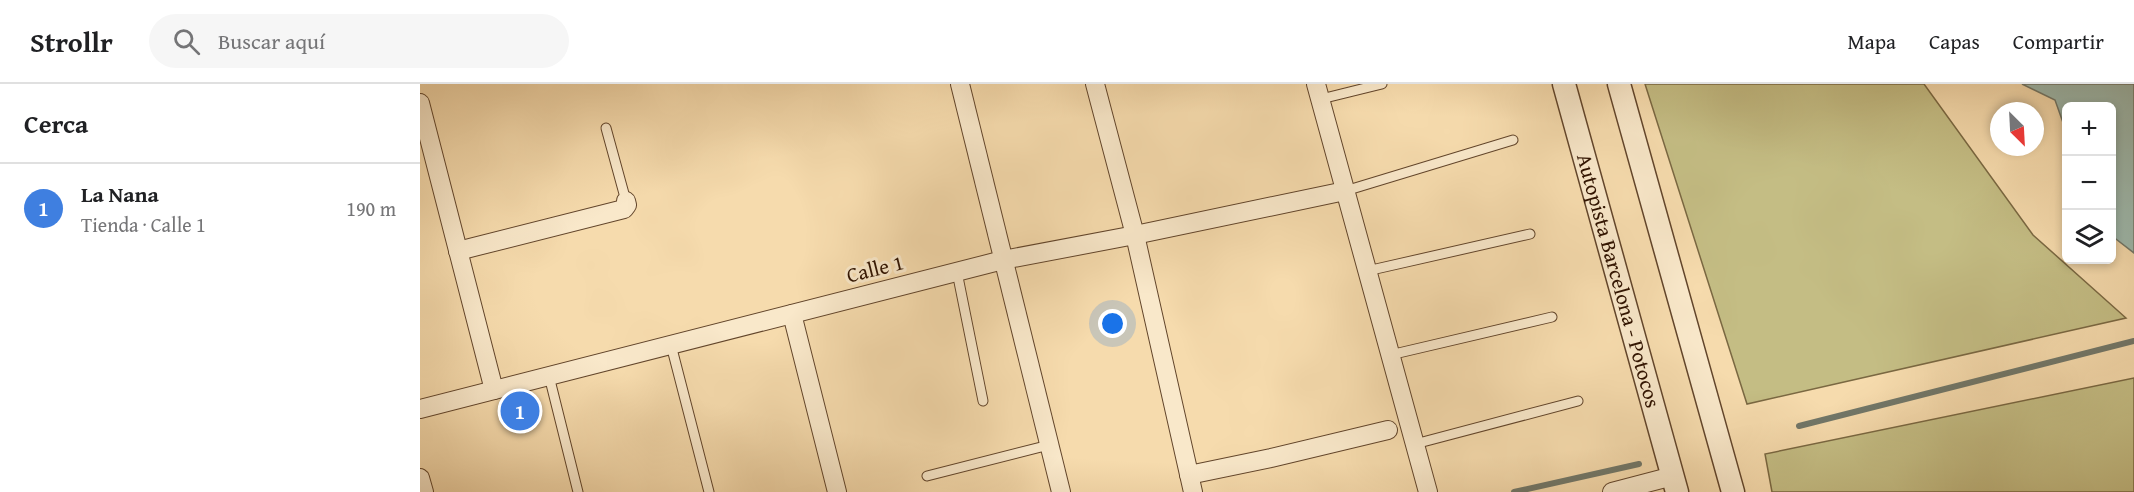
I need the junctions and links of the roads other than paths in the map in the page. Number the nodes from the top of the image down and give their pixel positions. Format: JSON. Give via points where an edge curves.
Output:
{"nodes":[{"id":1,"x":960,"y":84,"type":"edge"},
{"id":2,"x":1095,"y":84,"type":"edge"},
{"id":3,"x":1382,"y":84,"type":"edge"},
{"id":4,"x":1564,"y":84,"type":"edge"},
{"id":5,"x":1619,"y":84,"type":"edge"},
{"id":6,"x":1319,"y":92,"type":"edge"},
{"id":7,"x":420,"y":103,"type":"edge"},
{"id":8,"x":606,"y":128,"type":"dead end"},
{"id":9,"x":1513,"y":140,"type":"dead end"},
{"id":10,"x":1345,"y":191,"type":"junction"},
{"id":11,"x":626,"y":201,"type":"joint"},
{"id":12,"x":1530,"y":234,"type":"dead end"},
{"id":13,"x":1134,"y":235,"type":"junction"},
{"id":14,"x":458,"y":251,"type":"junction"},
{"id":15,"x":1003,"y":260,"type":"junction"},
{"id":16,"x":1368,"y":271,"type":"junction"},
{"id":17,"x":957,"y":272,"type":"junction"},
{"id":18,"x":792,"y":314,"type":"junction"},
{"id":19,"x":1552,"y":316,"type":"dead end"},
{"id":20,"x":670,"y":345,"type":"junction"},
{"id":21,"x":1390,"y":356,"type":"junction"},
{"id":22,"x":549,"y":376,"type":"junction"},
{"id":23,"x":494,"y":390,"type":"junction"},
{"id":24,"x":983,"y":400,"type":"dead end"},
{"id":25,"x":1578,"y":402,"type":"dead end"},
{"id":26,"x":420,"y":409,"type":"edge"},
{"id":27,"x":1388,"y":430,"type":"dead end"},
{"id":28,"x":1415,"y":444,"type":"junction"},
{"id":29,"x":1049,"y":445,"type":"junction"},
{"id":30,"x":927,"y":476,"type":"dead end"},
{"id":31,"x":420,"y":478,"type":"edge"},
{"id":32,"x":1191,"y":483,"type":"edge"},
{"id":33,"x":1675,"y":484,"type":"edge"},
{"id":34,"x":424,"y":492,"type":"edge"},
{"id":35,"x":578,"y":492,"type":"edge"},
{"id":36,"x":709,"y":492,"type":"edge"},
{"id":37,"x":837,"y":492,"type":"edge"},
{"id":38,"x":1061,"y":492,"type":"edge"},
{"id":39,"x":1428,"y":492,"type":"edge"},
{"id":40,"x":1612,"y":492,"type":"edge"},
{"id":41,"x":1733,"y":492,"type":"edge"}],
"edges":[{"from":1,"to":15,"type":"street"},
{"from":2,"to":13,"type":"street"},
{"from":3,"to":6,"type":"lane"},
{"from":4,"to":33,"type":"street","name":"Autopista Barcelona - Potocos"},
{"from":5,"to":41,"type":"street"},
{"from":6,"to":10,"type":"street"},
{"from":7,"to":14,"type":"street"},
{"from":8,"to":11,"type":"lane"},
{"from":9,"to":10,"type":"lane"},
{"from":10,"to":13,"type":"street","name":"Calle 1"},
{"from":10,"to":16,"type":"street"},
{"from":11,"to":14,"type":"street","via":[[624,209]]},
{"from":12,"to":16,"type":"lane"},
{"from":13,"to":15,"type":"street","name":"Calle 1"},
{"from":13,"to":32,"type":"street"},
{"from":14,"to":23,"type":"street"},
{"from":15,"to":17,"type":"street","name":"Calle 1"},
{"from":15,"to":29,"type":"street"},
{"from":16,"to":21,"type":"street"},
{"from":17,"to":18,"type":"street","name":"Calle 1"},
{"from":17,"to":24,"type":"lane"},
{"from":18,"to":20,"type":"street","name":"Calle 1"},
{"from":18,"to":37,"type":"street"},
{"from":19,"to":21,"type":"lane"},
{"from":20,"to":22,"type":"street","name":"Calle 1"},
{"from":20,"to":36,"type":"lane"},
{"from":21,"to":28,"type":"street"},
{"from":22,"to":23,"type":"street","name":"Calle 1"},
{"from":22,"to":35,"type":"lane"},
{"from":23,"to":26,"type":"street","name":"Calle 1"},
{"from":25,"to":28,"type":"lane"},
{"from":27,"to":32,"type":"street","via":[[1271,458]]},
{"from":28,"to":39,"type":"street"},
{"from":29,"to":30,"type":"lane"},
{"from":29,"to":38,"type":"street"},
{"from":31,"to":34,"type":"street"},
{"from":33,"to":40,"type":"street"}]}
